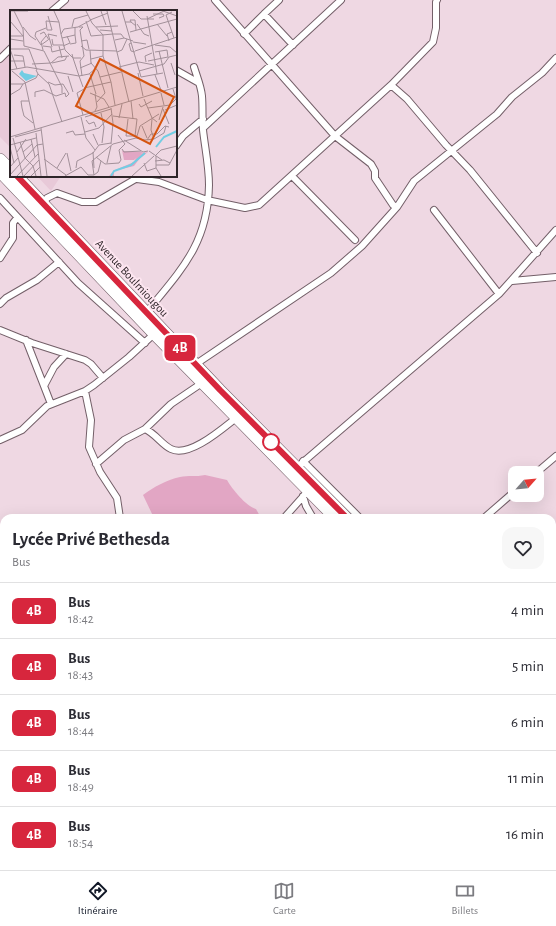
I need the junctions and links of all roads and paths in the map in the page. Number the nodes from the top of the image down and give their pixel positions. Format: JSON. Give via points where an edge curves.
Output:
{"nodes":[{"id":1,"x":65,"y":0,"type":"edge"},
{"id":2,"x":215,"y":0,"type":"edge"},
{"id":3,"x":279,"y":0,"type":"edge"},
{"id":4,"x":341,"y":0,"type":"edge"},
{"id":5,"x":435,"y":1,"type":"edge"},
{"id":6,"x":53,"y":10,"type":"edge"},
{"id":7,"x":264,"y":14,"type":"junction"},
{"id":8,"x":244,"y":34,"type":"junction"},
{"id":9,"x":293,"y":45,"type":"junction"},
{"id":10,"x":10,"y":49,"type":"edge"},
{"id":11,"x":556,"y":58,"type":"edge"},
{"id":12,"x":0,"y":59,"type":"edge"},
{"id":13,"x":272,"y":64,"type":"junction"},
{"id":14,"x":194,"y":67,"type":"dead end"},
{"id":15,"x":177,"y":71,"type":"edge"},
{"id":16,"x":199,"y":83,"type":"junction"},
{"id":17,"x":391,"y":85,"type":"junction"},
{"id":18,"x":203,"y":119,"type":"junction"},
{"id":19,"x":203,"y":128,"type":"junction"},
{"id":20,"x":335,"y":136,"type":"junction"},
{"id":21,"x":177,"y":145,"type":"edge"},
{"id":22,"x":452,"y":152,"type":"junction"},
{"id":23,"x":0,"y":159,"type":"edge"},
{"id":24,"x":10,"y":169,"type":"edge"},
{"id":25,"x":0,"y":172,"type":"edge"},
{"id":26,"x":292,"y":176,"type":"junction"},
{"id":27,"x":17,"y":177,"type":"edge"},
{"id":28,"x":139,"y":177,"type":"edge"},
{"id":29,"x":0,"y":198,"type":"edge"},
{"id":30,"x":208,"y":200,"type":"junction"},
{"id":31,"x":44,"y":204,"type":"junction"},
{"id":32,"x":397,"y":207,"type":"junction"},
{"id":33,"x":434,"y":210,"type":"dead end"},
{"id":34,"x":17,"y":218,"type":"junction"},
{"id":35,"x":556,"y":230,"type":"edge"},
{"id":36,"x":355,"y":240,"type":"dead end"},
{"id":37,"x":537,"y":253,"type":"junction"},
{"id":38,"x":0,"y":258,"type":"edge"},
{"id":39,"x":59,"y":262,"type":"junction"},
{"id":40,"x":556,"y":277,"type":"edge"},
{"id":41,"x":512,"y":281,"type":"junction"},
{"id":42,"x":499,"y":294,"type":"junction"},
{"id":43,"x":0,"y":304,"type":"edge"},
{"id":44,"x":146,"y":313,"type":"junction"},
{"id":45,"x":0,"y":330,"type":"edge"},
{"id":46,"x":154,"y":334,"type":"junction"},
{"id":47,"x":26,"y":340,"type":"junction"},
{"id":48,"x":145,"y":344,"type":"junction"},
{"id":49,"x":66,"y":354,"type":"junction"},
{"id":50,"x":196,"y":364,"type":"junction"},
{"id":51,"x":102,"y":378,"type":"junction"},
{"id":52,"x":202,"y":383,"type":"junction"},
{"id":53,"x":44,"y":386,"type":"junction"},
{"id":54,"x":84,"y":391,"type":"junction"},
{"id":55,"x":51,"y":404,"type":"junction"},
{"id":56,"x":236,"y":418,"type":"junction"},
{"id":57,"x":145,"y":429,"type":"junction"},
{"id":58,"x":0,"y":440,"type":"edge"},
{"id":59,"x":556,"y":456,"type":"edge"},
{"id":60,"x":96,"y":464,"type":"junction"},
{"id":61,"x":544,"y":466,"type":"edge"},
{"id":62,"x":297,"y":467,"type":"junction"},
{"id":63,"x":306,"y":493,"type":"junction"},
{"id":64,"x":508,"y":497,"type":"edge"},
{"id":65,"x":119,"y":514,"type":"edge"},
{"id":66,"x":288,"y":514,"type":"edge"},
{"id":67,"x":311,"y":514,"type":"edge"},
{"id":68,"x":330,"y":514,"type":"edge"},
{"id":69,"x":343,"y":514,"type":"edge"},
{"id":70,"x":355,"y":514,"type":"edge"},
{"id":71,"x":489,"y":514,"type":"edge"}],
"edges":[{"from":1,"to":6,"type":"street"},
{"from":2,"to":8,"type":"street"},
{"from":3,"to":7,"type":"street"},
{"from":4,"to":9,"type":"street"},
{"from":5,"to":17,"type":"street","via":[[436,28],[433,42]]},
{"from":7,"to":8,"type":"street"},
{"from":7,"to":9,"type":"street"},
{"from":8,"to":13,"type":"street"},
{"from":9,"to":13,"type":"street"},
{"from":10,"to":12,"type":"street"},
{"from":11,"to":22,"type":"street"},
{"from":13,"to":19,"type":"street"},
{"from":13,"to":20,"type":"street"},
{"from":14,"to":16,"type":"street"},
{"from":15,"to":16,"type":"street"},
{"from":16,"to":18,"type":"street"},
{"from":17,"to":20,"type":"street"},
{"from":17,"to":22,"type":"street","via":[[407,99]]},
{"from":18,"to":19,"type":"street"},
{"from":18,"to":21,"type":"street"},
{"from":19,"to":30,"type":"street"},
{"from":20,"to":26,"type":"street"},
{"from":20,"to":32,"type":"street","via":[[371,164],[375,178],[393,206]]},
{"from":22,"to":32,"type":"street","via":[[414,181]]},
{"from":22,"to":37,"type":"street","via":[[478,179]]},
{"from":23,"to":24,"type":"highway"},
{"from":25,"to":46,"type":"highway","name":"Avenue Boulmiougou"},
{"from":26,"to":30,"type":"street","via":[[266,200],[253,208]]},
{"from":26,"to":36,"type":"street"},
{"from":27,"to":31,"type":"highway","name":"Avenue Boulmiougou"},
{"from":28,"to":30,"type":"street"},
{"from":28,"to":31,"type":"street","via":[[96,202],[82,202],[57,193],[47,198]]},
{"from":29,"to":34,"type":"street"},
{"from":30,"to":44,"type":"street","via":[[204,224],[192,253],[178,275]]},
{"from":31,"to":44,"type":"highway","name":"Avenue Boulmiougou"},
{"from":32,"to":50,"type":"street","via":[[362,246],[331,273]]},
{"from":33,"to":42,"type":"street"},
{"from":34,"to":38,"type":"street","via":[[13,223],[11,243]]},
{"from":34,"to":39,"type":"street"},
{"from":35,"to":37,"type":"street"},
{"from":37,"to":41,"type":"street"},
{"from":39,"to":43,"type":"street"},
{"from":39,"to":48,"type":"street","via":[[78,283]]},
{"from":40,"to":41,"type":"street"},
{"from":41,"to":42,"type":"street"},
{"from":42,"to":62,"type":"street"},
{"from":44,"to":50,"type":"highway","name":"Avenue Boulmiougou"},
{"from":45,"to":47,"type":"street"},
{"from":46,"to":48,"type":"street"},
{"from":46,"to":52,"type":"highway","name":"Avenue Boulmiougou"},
{"from":47,"to":49,"type":"street"},
{"from":47,"to":53,"type":"street"},
{"from":48,"to":51,"type":"street"},
{"from":49,"to":51,"type":"street","via":[[88,362]]},
{"from":49,"to":53,"type":"street","via":[[54,367]]},
{"from":50,"to":62,"type":"highway","name":"Avenue Boulmiougou"},
{"from":51,"to":54,"type":"street"},
{"from":52,"to":56,"type":"highway","name":"Avenue Boulmiougou"},
{"from":52,"to":57,"type":"street","via":[[171,404]]},
{"from":53,"to":55,"type":"street"},
{"from":54,"to":55,"type":"street"},
{"from":54,"to":60,"type":"street","via":[[91,420],[89,447]]},
{"from":55,"to":58,"type":"street","via":[[22,430]]},
{"from":56,"to":57,"type":"street","via":[[203,442],[180,452],[170,449],[156,435]]},
{"from":56,"to":62,"type":"highway","name":"Avenue Boulmiougou"},
{"from":57,"to":60,"type":"street","via":[[124,440]]},
{"from":59,"to":61,"type":"street"},
{"from":60,"to":65,"type":"street","via":[[117,498]]},
{"from":62,"to":63,"type":"highway","name":"Avenue Boulmiougou"},
{"from":62,"to":69,"type":"highway","name":"Avenue Boulmiougou"},
{"from":62,"to":70,"type":"street"},
{"from":63,"to":66,"type":"street"},
{"from":63,"to":67,"type":"street","via":[[306,506]]},
{"from":63,"to":68,"type":"highway","name":"Avenue Boulmiougou"},
{"from":64,"to":71,"type":"street"}]}
